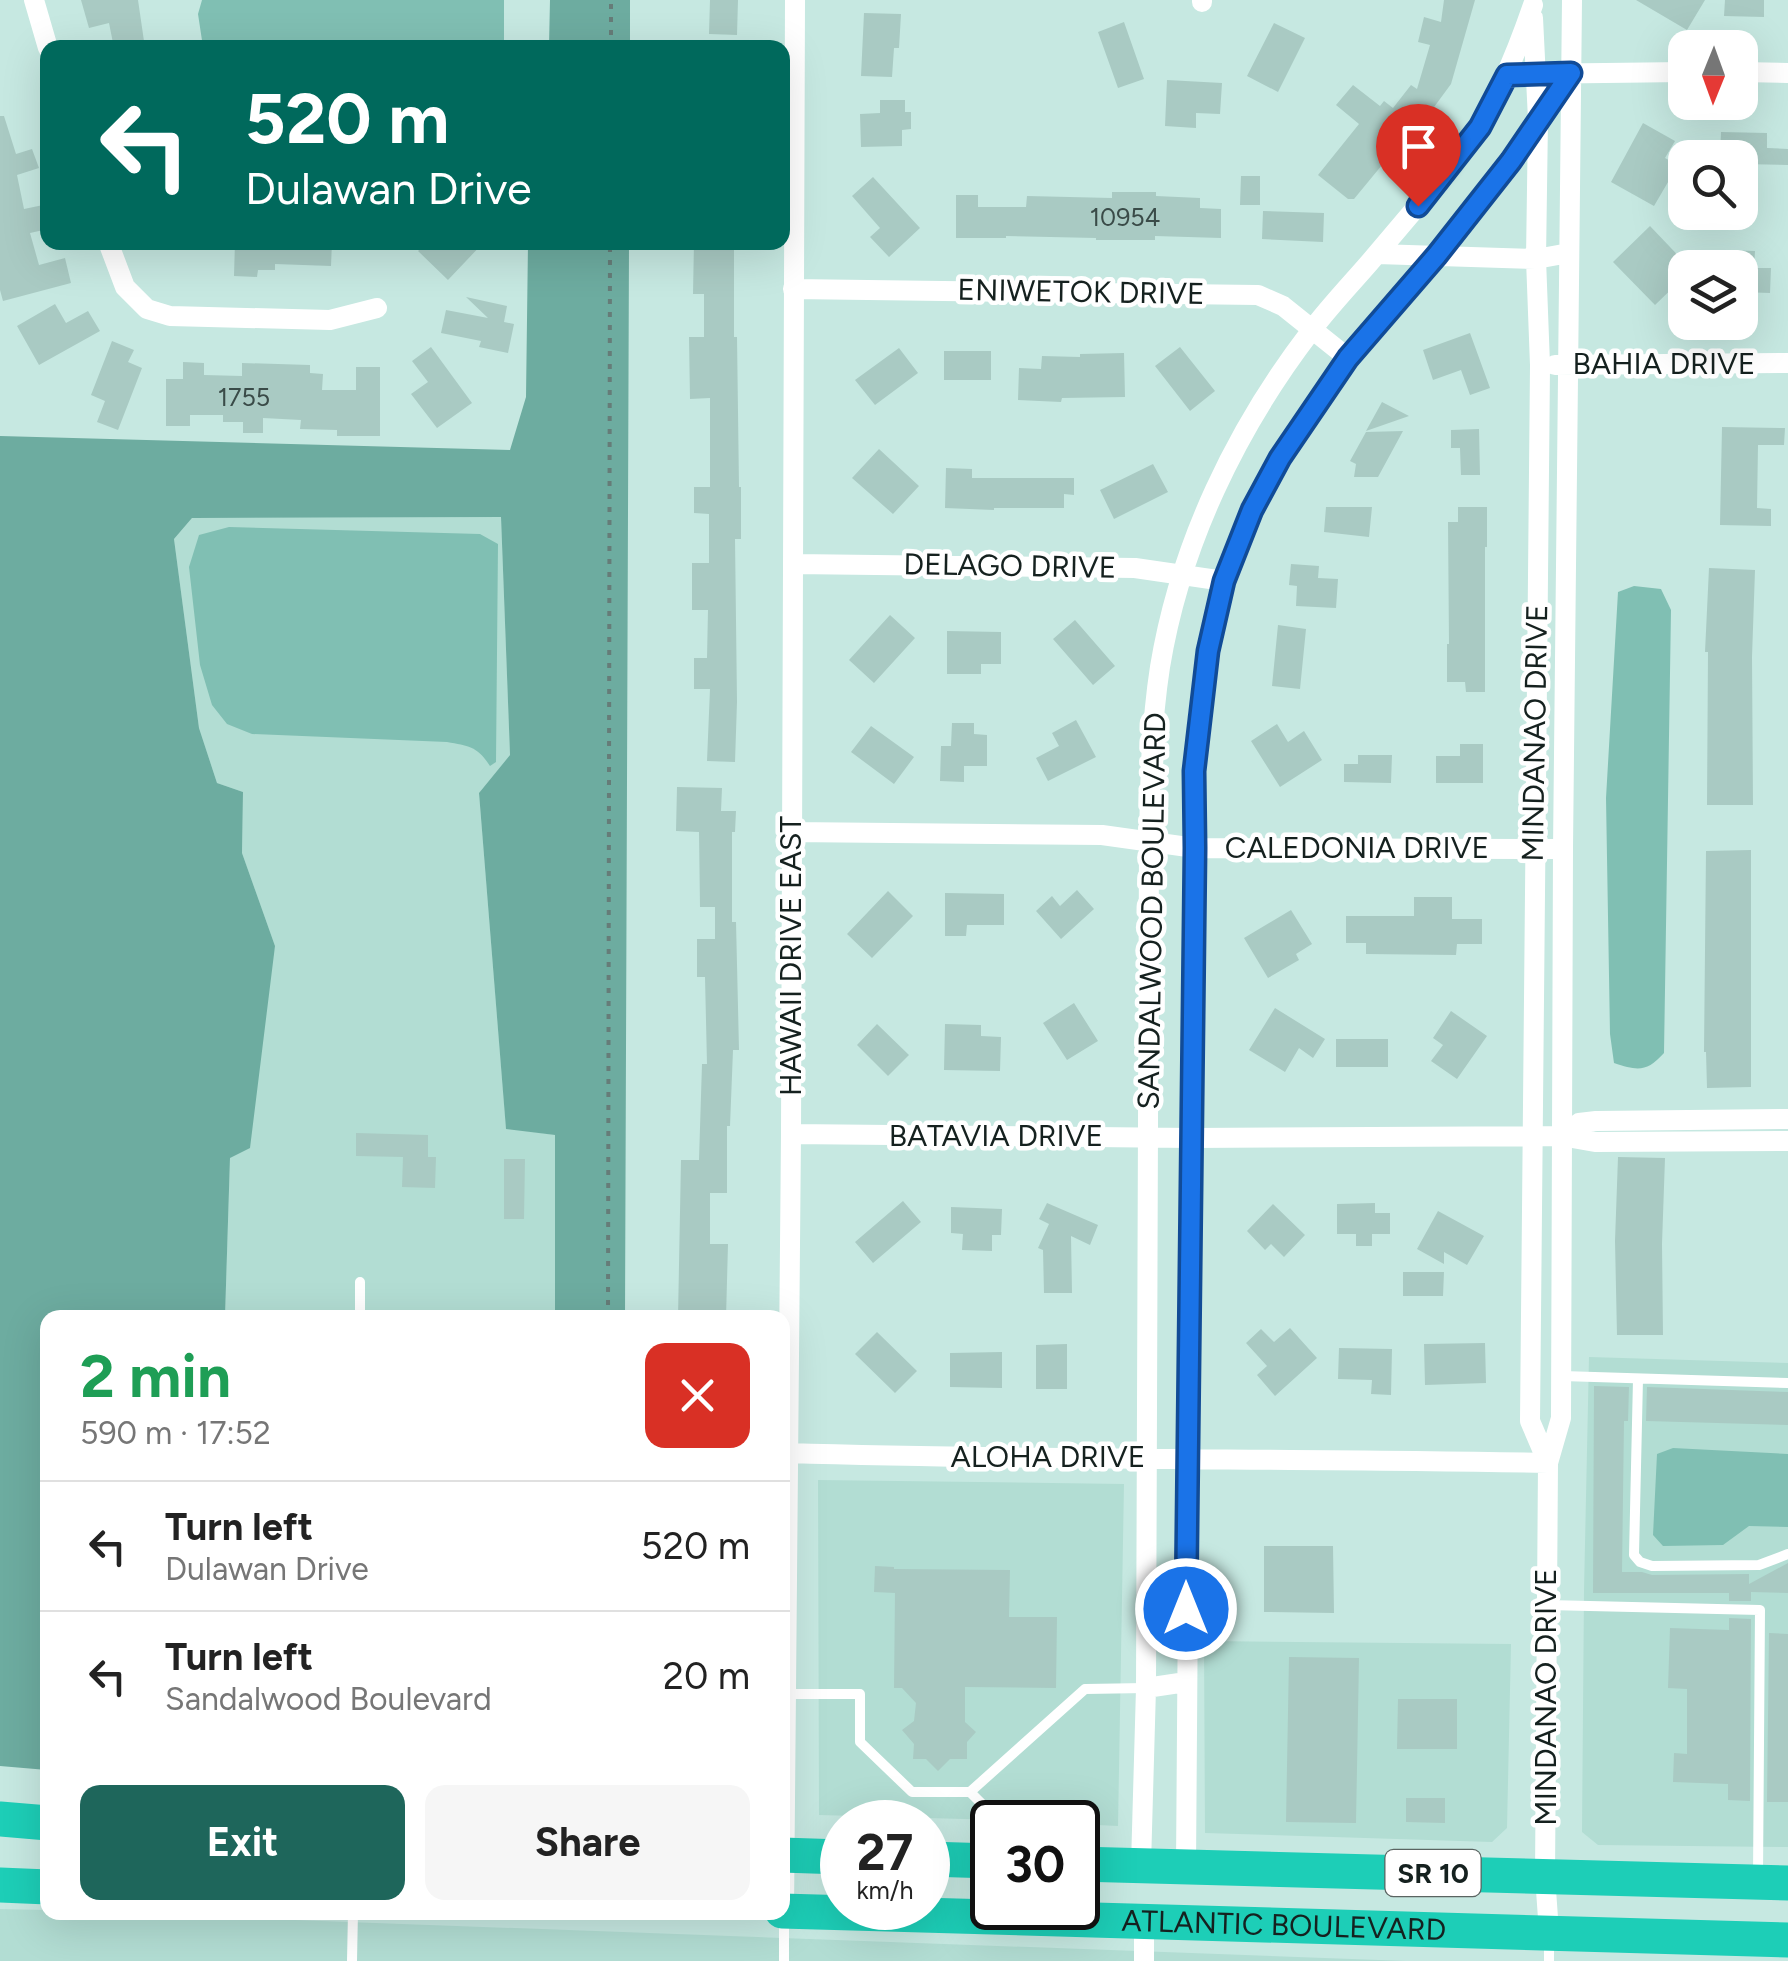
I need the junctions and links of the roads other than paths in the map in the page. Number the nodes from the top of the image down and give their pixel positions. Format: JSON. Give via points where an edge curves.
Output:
{"nodes":[{"id":1,"x":34,"y":0,"type":"edge"},
{"id":2,"x":796,"y":0,"type":"edge"},
{"id":3,"x":1572,"y":0,"type":"edge"},
{"id":4,"x":1533,"y":2,"type":"edge"},
{"id":5,"x":46,"y":40,"type":"edge"},
{"id":6,"x":1668,"y":72,"type":"edge"},
{"id":7,"x":1758,"y":72,"type":"edge"},
{"id":8,"x":1571,"y":73,"type":"junction"},
{"id":9,"x":1788,"y":73,"type":"edge"},
{"id":10,"x":1535,"y":74,"type":"junction"},
{"id":11,"x":1507,"y":75,"type":"junction"},
{"id":12,"x":1538,"y":119,"type":"junction"},
{"id":13,"x":111,"y":250,"type":"edge"},
{"id":14,"x":1569,"y":253,"type":"junction"},
{"id":15,"x":1377,"y":254,"type":"junction"},
{"id":16,"x":1437,"y":255,"type":"junction"},
{"id":17,"x":1536,"y":259,"type":"junction"},
{"id":18,"x":793,"y":290,"type":"junction"},
{"id":19,"x":377,"y":308,"type":"dead end"},
{"id":20,"x":1311,"y":330,"type":"junction"},
{"id":21,"x":1348,"y":358,"type":"junction"},
{"id":22,"x":1788,"y":364,"type":"edge"},
{"id":23,"x":1540,"y":365,"type":"junction"},
{"id":24,"x":1568,"y":365,"type":"junction"},
{"id":25,"x":794,"y":564,"type":"junction"},
{"id":26,"x":1182,"y":573,"type":"junction"},
{"id":27,"x":1224,"y":581,"type":"junction"},
{"id":28,"x":791,"y":832,"type":"junction"},
{"id":29,"x":1149,"y":842,"type":"junction"},
{"id":30,"x":1195,"y":848,"type":"junction"},
{"id":31,"x":1534,"y":848,"type":"junction"},
{"id":32,"x":1563,"y":848,"type":"junction"},
{"id":33,"x":1788,"y":1119,"type":"edge"},
{"id":34,"x":791,"y":1134,"type":"junction"},
{"id":35,"x":1534,"y":1136,"type":"junction"},
{"id":36,"x":1562,"y":1136,"type":"junction"},
{"id":37,"x":1148,"y":1137,"type":"junction"},
{"id":38,"x":1192,"y":1138,"type":"junction"},
{"id":39,"x":1788,"y":1142,"type":"edge"},
{"id":40,"x":360,"y":1282,"type":"dead end"},
{"id":41,"x":360,"y":1310,"type":"edge"},
{"id":42,"x":789,"y":1310,"type":"edge"},
{"id":43,"x":1562,"y":1376,"type":"junction"},
{"id":44,"x":1638,"y":1379,"type":"junction"},
{"id":45,"x":1788,"y":1383,"type":"edge"},
{"id":46,"x":790,"y":1453,"type":"edge"},
{"id":47,"x":1146,"y":1457,"type":"junction"},
{"id":48,"x":1188,"y":1457,"type":"junction"},
{"id":49,"x":1548,"y":1463,"type":"junction"},
{"id":50,"x":1788,"y":1554,"type":"edge"},
{"id":51,"x":1546,"y":1605,"type":"junction"},
{"id":52,"x":1186,"y":1682,"type":"junction"},
{"id":53,"x":1146,"y":1688,"type":"junction"},
{"id":54,"x":790,"y":1694,"type":"edge"},
{"id":55,"x":970,"y":1792,"type":"junction"},
{"id":56,"x":978,"y":1800,"type":"edge"},
{"id":57,"x":0,"y":1819,"type":"edge"},
{"id":58,"x":40,"y":1822,"type":"edge"},
{"id":59,"x":790,"y":1855,"type":"edge"},
{"id":60,"x":820,"y":1856,"type":"edge"},
{"id":61,"x":1100,"y":1864,"type":"edge"},
{"id":62,"x":1142,"y":1865,"type":"junction"},
{"id":63,"x":1186,"y":1867,"type":"junction"},
{"id":64,"x":1545,"y":1876,"type":"junction"},
{"id":65,"x":1773,"y":1882,"type":"edge"},
{"id":66,"x":0,"y":1884,"type":"edge"},
{"id":67,"x":40,"y":1886,"type":"edge"},
{"id":68,"x":790,"y":1911,"type":"edge"},
{"id":69,"x":353,"y":1920,"type":"edge"},
{"id":70,"x":783,"y":1920,"type":"edge"},
{"id":71,"x":1144,"y":1921,"type":"junction"},
{"id":72,"x":1788,"y":1940,"type":"edge"},
{"id":73,"x":1549,"y":1946,"type":"edge"},
{"id":74,"x":352,"y":1961,"type":"edge"},
{"id":75,"x":784,"y":1961,"type":"edge"},
{"id":76,"x":1144,"y":1961,"type":"edge"}],
"edges":[{"from":1,"to":5,"type":"street"},
{"from":2,"to":18,"type":"street","name":"HAWAII DRIVE EAST"},
{"from":3,"to":8,"type":"street","name":"MINDANAO DRIVE"},
{"from":4,"to":10,"type":"street","name":"MINDANAO DRIVE"},
{"from":4,"to":11,"type":"street","name":"SANDALWOOD BOULEVARD"},
{"from":6,"to":8,"type":"street"},
{"from":7,"to":9,"type":"street"},
{"from":8,"to":10,"type":"street"},
{"from":8,"to":12,"type":"street","name":"SANDALWOOD BOULEVARD"},
{"from":8,"to":14,"type":"street","name":"MINDANAO DRIVE"},
{"from":10,"to":11,"type":"street"},
{"from":10,"to":12,"type":"street","name":"MINDANAO DRIVE"},
{"from":11,"to":15,"type":"street","name":"SANDALWOOD BOULEVARD","via":[[1470,142]]},
{"from":12,"to":16,"type":"street","name":"SANDALWOOD BOULEVARD"},
{"from":12,"to":17,"type":"street","name":"MINDANAO DRIVE"},
{"from":13,"to":19,"type":"street","via":[[125,287],[146,309],[170,316],[330,320]]},
{"from":14,"to":17,"type":"street"},
{"from":14,"to":24,"type":"street","name":"MINDANAO DRIVE"},
{"from":15,"to":16,"type":"street"},
{"from":15,"to":20,"type":"street","name":"SANDALWOOD BOULEVARD"},
{"from":16,"to":17,"type":"street"},
{"from":16,"to":21,"type":"street","name":"SANDALWOOD BOULEVARD"},
{"from":17,"to":23,"type":"street","name":"MINDANAO DRIVE"},
{"from":18,"to":20,"type":"street","name":"ENIWETOK DRIVE","via":[[1258,295]]},
{"from":18,"to":25,"type":"street","name":"HAWAII DRIVE EAST"},
{"from":20,"to":21,"type":"street","name":"ENIWETOK DRIVE"},
{"from":20,"to":26,"type":"street","name":"SANDALWOOD BOULEVARD","via":[[1236,445]]},
{"from":21,"to":27,"type":"street","name":"SANDALWOOD BOULEVARD","via":[[1280,458]]},
{"from":22,"to":24,"type":"street","name":"BAHIA DRIVE"},
{"from":23,"to":24,"type":"street","name":"BAHIA DRIVE"},
{"from":23,"to":31,"type":"street","name":"MINDANAO DRIVE"},
{"from":24,"to":32,"type":"street","name":"MINDANAO DRIVE"},
{"from":25,"to":26,"type":"street","name":"DELAGO DRIVE"},
{"from":25,"to":28,"type":"street","name":"HAWAII DRIVE EAST"},
{"from":26,"to":27,"type":"street","name":"DELAGO DRIVE"},
{"from":26,"to":29,"type":"street","name":"SANDALWOOD BOULEVARD","via":[[1160,665]]},
{"from":27,"to":30,"type":"street","name":"SANDALWOOD BOULEVARD","via":[[1198,717]]},
{"from":28,"to":29,"type":"street","name":"CALEDONIA DRIVE","via":[[1102,835]]},
{"from":28,"to":34,"type":"street","name":"HAWAII DRIVE EAST"},
{"from":29,"to":30,"type":"street","name":"CALEDONIA DRIVE"},
{"from":29,"to":37,"type":"street","name":"SANDALWOOD BOULEVARD"},
{"from":30,"to":31,"type":"street","name":"CALEDONIA DRIVE"},
{"from":30,"to":38,"type":"street","name":"SANDALWOOD BOULEVARD"},
{"from":31,"to":32,"type":"street","name":"CALEDONIA DRIVE"},
{"from":31,"to":35,"type":"street","name":"MINDANAO DRIVE"},
{"from":32,"to":36,"type":"street","name":"MINDANAO DRIVE"},
{"from":33,"to":36,"type":"street","via":[[1596,1120]]},
{"from":34,"to":37,"type":"street","name":"BATAVIA DRIVE"},
{"from":34,"to":42,"type":"street","name":"HAWAII DRIVE EAST"},
{"from":35,"to":36,"type":"street","name":"BATAVIA DRIVE"},
{"from":35,"to":38,"type":"street","name":"BATAVIA DRIVE"},
{"from":35,"to":49,"type":"street","name":"MINDANAO DRIVE","via":[[1530,1421]]},
{"from":36,"to":39,"type":"street","via":[[1595,1142]]},
{"from":36,"to":43,"type":"street","name":"MINDANAO DRIVE"},
{"from":37,"to":38,"type":"street","name":"BATAVIA DRIVE"},
{"from":37,"to":47,"type":"street","name":"SANDALWOOD BOULEVARD"},
{"from":38,"to":48,"type":"street","name":"SANDALWOOD BOULEVARD"},
{"from":40,"to":41,"type":"lane"},
{"from":43,"to":44,"type":"lane"},
{"from":43,"to":49,"type":"street","name":"MINDANAO DRIVE","via":[[1562,1418]]},
{"from":44,"to":45,"type":"lane"},
{"from":44,"to":50,"type":"lane","via":[[1634,1554],[1640,1562],[1759,1569]]},
{"from":46,"to":47,"type":"street","name":"ALOHA DRIVE"},
{"from":47,"to":48,"type":"street","name":"ALOHA DRIVE"},
{"from":47,"to":53,"type":"street","name":"SANDALWOOD BOULEVARD"},
{"from":48,"to":49,"type":"street","name":"ALOHA DRIVE"},
{"from":48,"to":52,"type":"street","name":"SANDALWOOD BOULEVARD"},
{"from":49,"to":51,"type":"street","name":"MINDANAO DRIVE"},
{"from":51,"to":64,"type":"street","name":"MINDANAO DRIVE"},
{"from":51,"to":65,"type":"lane","via":[[1760,1610]]},
{"from":52,"to":53,"type":"street"},
{"from":52,"to":63,"type":"street","name":"SANDALWOOD BOULEVARD"},
{"from":53,"to":55,"type":"lane","via":[[1084,1689]]},
{"from":53,"to":62,"type":"street","name":"SANDALWOOD BOULEVARD"},
{"from":54,"to":55,"type":"lane","via":[[860,1694],[860,1742],[912,1792]]},
{"from":55,"to":56,"type":"lane"},
{"from":57,"to":58,"type":"highway"},
{"from":59,"to":60,"type":"highway"},
{"from":61,"to":62,"type":"highway","name":"ATLANTIC BOULEVARD","number":"SR 10"},
{"from":62,"to":63,"type":"highway","name":"ATLANTIC BOULEVARD","number":"SR 10"},
{"from":63,"to":64,"type":"highway","name":"ATLANTIC BOULEVARD","number":"SR 10"},
{"from":64,"to":65,"type":"highway","name":"ATLANTIC BOULEVARD","number":"SR 10"},
{"from":64,"to":73,"type":"street","name":"MINDANAO DRIVE"},
{"from":66,"to":67,"type":"highway"},
{"from":68,"to":71,"type":"highway","name":"ATLANTIC BOULEVARD","number":"SR 10"},
{"from":69,"to":74,"type":"lane"},
{"from":70,"to":75,"type":"lane"},
{"from":71,"to":73,"type":"highway","name":"ATLANTIC BOULEVARD","number":"SR 10"},
{"from":71,"to":76,"type":"street"},
{"from":72,"to":73,"type":"highway","name":"ATLANTIC BOULEVARD","number":"SR 10"}]}
